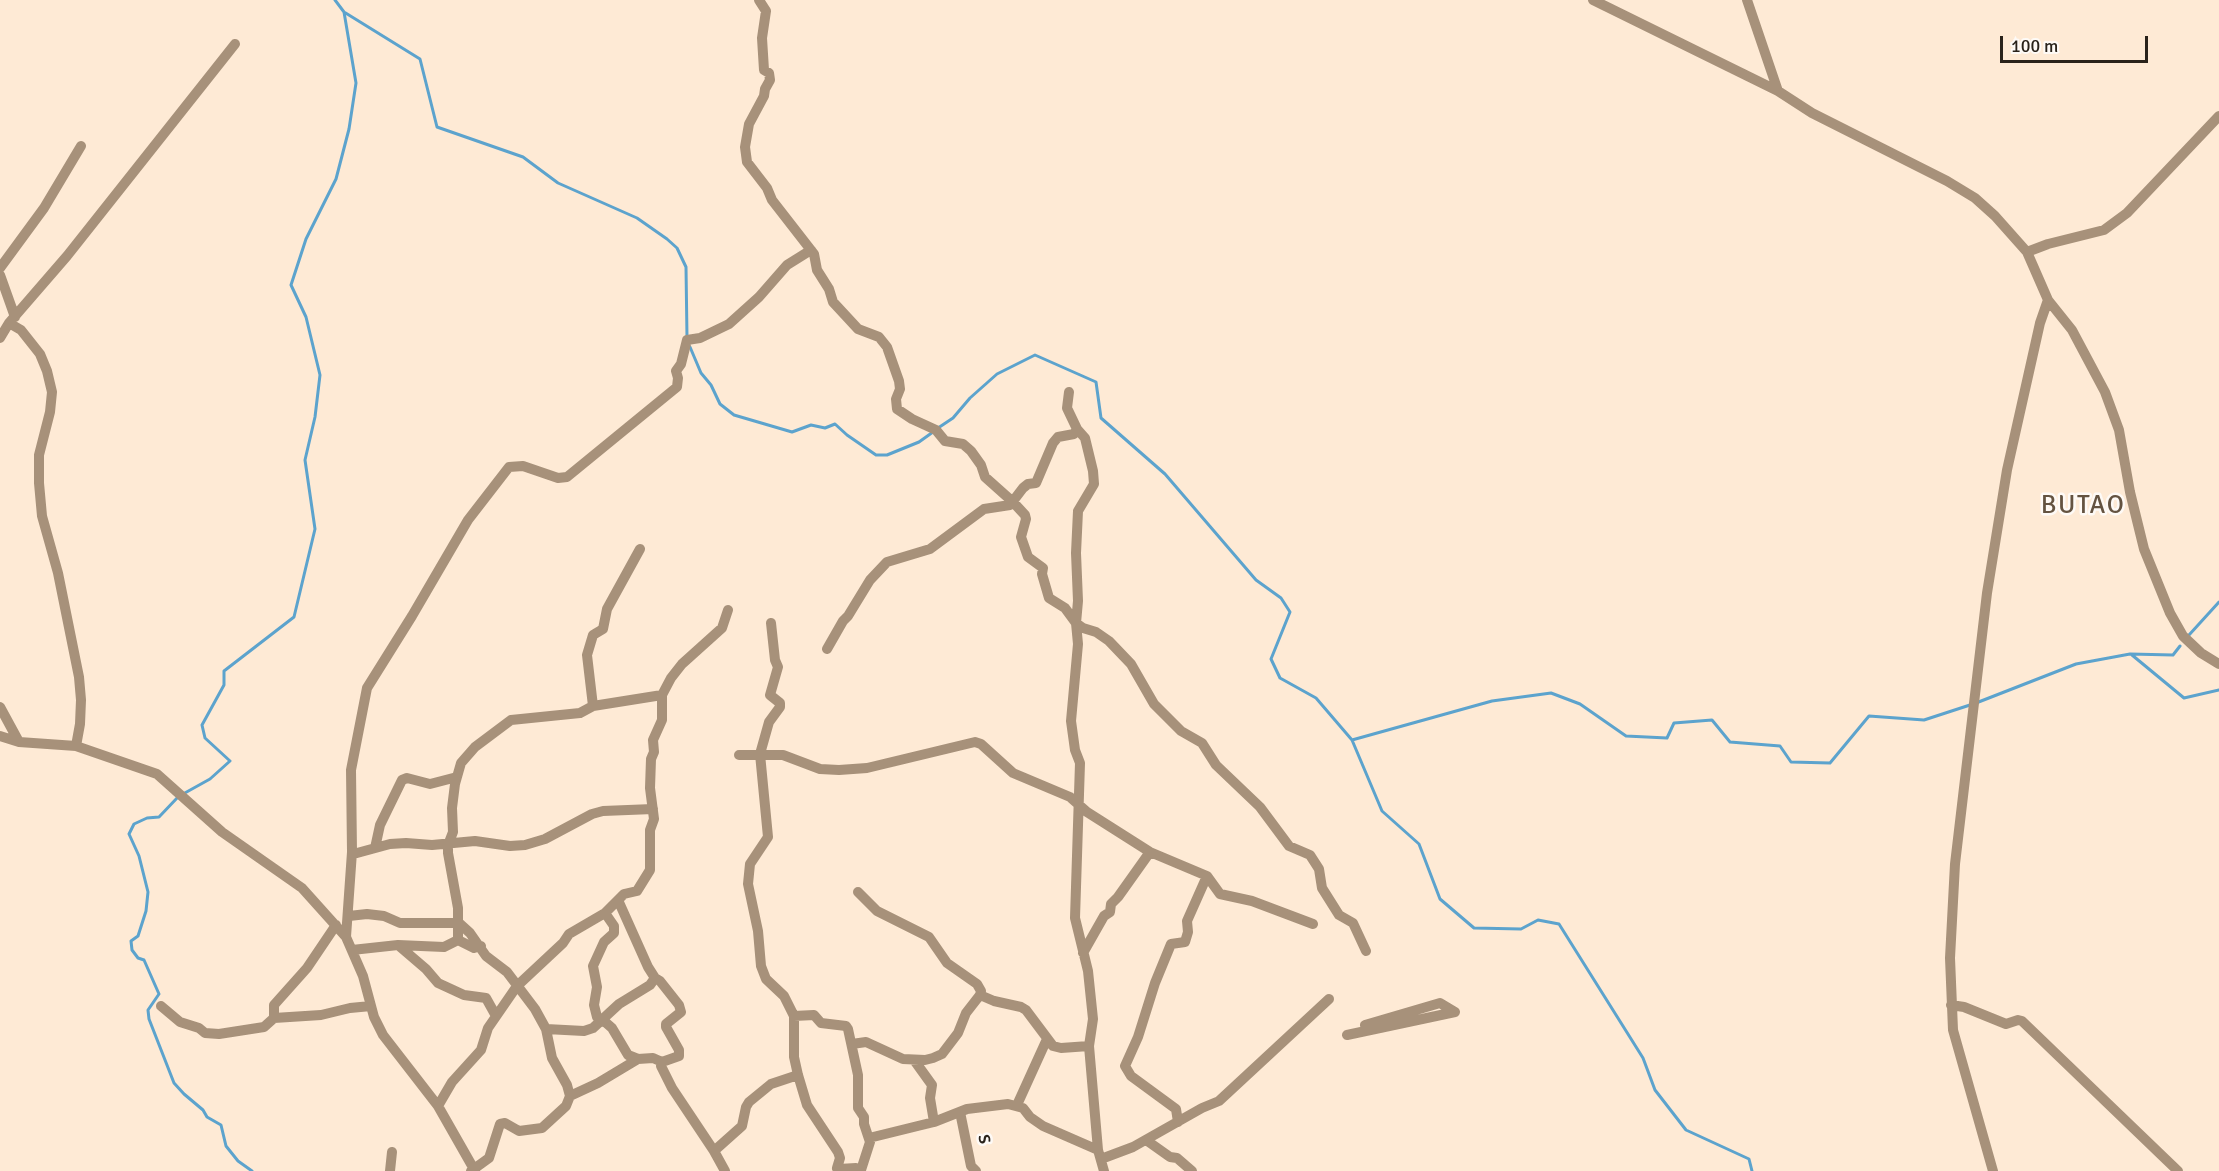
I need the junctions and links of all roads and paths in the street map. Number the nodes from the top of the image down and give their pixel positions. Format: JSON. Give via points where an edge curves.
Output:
{"nodes":[{"id":1,"x":759,"y":0,"type":"edge"},
{"id":2,"x":1593,"y":0,"type":"edge"},
{"id":3,"x":1747,"y":0,"type":"edge"},
{"id":4,"x":236,"y":44,"type":"dead end"},
{"id":5,"x":1778,"y":91,"type":"junction"},
{"id":6,"x":2219,"y":116,"type":"edge"},
{"id":7,"x":81,"y":146,"type":"dead end"},
{"id":8,"x":811,"y":249,"type":"junction"},
{"id":9,"x":2027,"y":252,"type":"junction"},
{"id":10,"x":0,"y":268,"type":"edge"},
{"id":11,"x":0,"y":275,"type":"edge"},
{"id":12,"x":2048,"y":300,"type":"junction"},
{"id":13,"x":12,"y":320,"type":"junction"},
{"id":14,"x":0,"y":338,"type":"edge"},
{"id":15,"x":1069,"y":392,"type":"dead end"},
{"id":16,"x":1077,"y":429,"type":"junction"},
{"id":17,"x":1014,"y":502,"type":"junction"},
{"id":18,"x":640,"y":549,"type":"dead end"},
{"id":19,"x":728,"y":610,"type":"dead end"},
{"id":20,"x":771,"y":623,"type":"dead end"},
{"id":21,"x":1076,"y":623,"type":"junction"},
{"id":22,"x":827,"y":649,"type":"dead end"},
{"id":23,"x":2219,"y":664,"type":"edge"},
{"id":24,"x":662,"y":695,"type":"junction"},
{"id":25,"x":593,"y":706,"type":"junction"},
{"id":26,"x":0,"y":707,"type":"edge"},
{"id":27,"x":0,"y":736,"type":"edge"},
{"id":28,"x":19,"y":742,"type":"junction"},
{"id":29,"x":76,"y":746,"type":"junction"},
{"id":30,"x":760,"y":754,"type":"junction"},
{"id":31,"x":739,"y":755,"type":"dead end"},
{"id":32,"x":457,"y":777,"type":"junction"},
{"id":33,"x":1078,"y":804,"type":"junction"},
{"id":34,"x":653,"y":809,"type":"junction"},
{"id":35,"x":448,"y":845,"type":"junction"},
{"id":36,"x":375,"y":848,"type":"junction"},
{"id":37,"x":352,"y":852,"type":"junction"},
{"id":38,"x":1150,"y":852,"type":"junction"},
{"id":39,"x":1207,"y":876,"type":"junction"},
{"id":40,"x":858,"y":892,"type":"dead end"},
{"id":41,"x":618,"y":900,"type":"junction"},
{"id":42,"x":605,"y":913,"type":"junction"},
{"id":43,"x":349,"y":916,"type":"junction"},
{"id":44,"x":459,"y":924,"type":"junction"},
{"id":45,"x":1313,"y":924,"type":"dead end"},
{"id":46,"x":336,"y":926,"type":"junction"},
{"id":47,"x":346,"y":937,"type":"junction"},
{"id":48,"x":458,"y":940,"type":"junction"},
{"id":49,"x":398,"y":945,"type":"junction"},
{"id":50,"x":481,"y":946,"type":"junction"},
{"id":51,"x":352,"y":950,"type":"junction"},
{"id":52,"x":1366,"y":951,"type":"dead end"},
{"id":53,"x":1083,"y":953,"type":"junction"},
{"id":54,"x":655,"y":978,"type":"junction"},
{"id":55,"x":517,"y":986,"type":"junction"},
{"id":56,"x":981,"y":995,"type":"junction"},
{"id":57,"x":1329,"y":999,"type":"dead end"},
{"id":58,"x":1951,"y":1005,"type":"junction"},
{"id":59,"x":161,"y":1006,"type":"dead end"},
{"id":60,"x":371,"y":1006,"type":"junction"},
{"id":61,"x":496,"y":1016,"type":"junction"},
{"id":62,"x":795,"y":1016,"type":"junction"},
{"id":63,"x":274,"y":1017,"type":"junction"},
{"id":64,"x":602,"y":1021,"type":"junction"},
{"id":65,"x":1365,"y":1025,"type":"dead end"},
{"id":66,"x":546,"y":1029,"type":"junction"},
{"id":67,"x":1347,"y":1035,"type":"dead end"},
{"id":68,"x":1047,"y":1039,"type":"junction"},
{"id":69,"x":852,"y":1044,"type":"junction"},
{"id":70,"x":1089,"y":1046,"type":"junction"},
{"id":71,"x":638,"y":1059,"type":"junction"},
{"id":72,"x":914,"y":1060,"type":"junction"},
{"id":73,"x":662,"y":1062,"type":"junction"},
{"id":74,"x":798,"y":1075,"type":"junction"},
{"id":75,"x":570,"y":1096,"type":"junction"},
{"id":76,"x":1017,"y":1105,"type":"junction"},
{"id":77,"x":438,"y":1106,"type":"junction"},
{"id":78,"x":960,"y":1112,"type":"junction"},
{"id":79,"x":934,"y":1122,"type":"junction"},
{"id":80,"x":1178,"y":1122,"type":"junction"},
{"id":81,"x":869,"y":1138,"type":"junction"},
{"id":82,"x":1146,"y":1140,"type":"junction"},
{"id":83,"x":714,"y":1151,"type":"junction"},
{"id":84,"x":392,"y":1152,"type":"dead end"},
{"id":85,"x":1099,"y":1155,"type":"junction"},
{"id":86,"x":473,"y":1170,"type":"edge"},
{"id":87,"x":722,"y":1170,"type":"edge"},
{"id":88,"x":390,"y":1171,"type":"edge"},
{"id":89,"x":861,"y":1171,"type":"edge"},
{"id":90,"x":976,"y":1171,"type":"edge"},
{"id":91,"x":1104,"y":1171,"type":"edge"},
{"id":92,"x":1192,"y":1171,"type":"edge"},
{"id":93,"x":1993,"y":1171,"type":"edge"},
{"id":94,"x":2178,"y":1171,"type":"edge"}],
"edges":[{"from":1,"to":8,"type":"street","via":[[766,11],[762,38],[764,69],[770,80],[749,124],[747,162]]},
{"from":2,"to":5,"type":"street"},
{"from":3,"to":5,"type":"street"},
{"from":4,"to":13,"type":"street"},
{"from":5,"to":9,"type":"street","via":[[1812,113],[1975,198]]},
{"from":6,"to":9,"type":"street","via":[[2127,213],[2104,230]]},
{"from":7,"to":10,"type":"street","via":[[44,208]]},
{"from":8,"to":17,"type":"street","via":[[833,302],[858,329],[879,337],[887,346],[899,381],[897,409],[936,430],[945,441],[963,444],[977,459],[985,477]]},
{"from":8,"to":37,"type":"street","via":[[787,265],[729,324],[687,340],[676,371],[677,387],[567,477],[558,478],[523,466],[509,467],[468,520],[367,688],[351,770]]},
{"from":9,"to":12,"type":"street"},
{"from":11,"to":13,"type":"street"},
{"from":12,"to":23,"type":"street","via":[[2072,330],[2105,392],[2119,430],[2144,549],[2170,612],[2183,636]]},
{"from":12,"to":58,"type":"street","via":[[2007,470],[1987,593],[1955,864]]},
{"from":13,"to":14,"type":"street"},
{"from":13,"to":29,"type":"street","via":[[40,354],[52,393],[39,455],[39,483],[42,516],[79,677]]},
{"from":15,"to":16,"type":"street","via":[[1067,408]]},
{"from":16,"to":17,"type":"street","via":[[1074,434],[1058,437],[1036,483],[1023,488]]},
{"from":16,"to":21,"type":"street","via":[[1085,438],[1094,484],[1078,511]]},
{"from":17,"to":21,"type":"street","via":[[1026,519],[1020,537],[1028,557],[1044,568],[1049,598],[1065,608]]},
{"from":17,"to":22,"type":"street","via":[[984,509],[930,549],[887,562],[870,580]]},
{"from":18,"to":25,"type":"street","via":[[607,609],[603,628],[592,635],[587,655]]},
{"from":19,"to":24,"type":"street","via":[[722,628],[686,659]]},
{"from":20,"to":30,"type":"street","via":[[778,667],[770,695],[780,707],[769,723]]},
{"from":21,"to":33,"type":"street","via":[[1078,644],[1071,721],[1080,763]]},
{"from":21,"to":52,"type":"street","via":[[1109,641],[1131,664],[1154,704],[1181,731],[1202,743],[1216,765],[1269,818],[1289,846],[1310,855],[1319,869],[1322,888],[1339,915],[1353,923]]},
{"from":24,"to":25,"type":"street"},
{"from":24,"to":34,"type":"street","via":[[662,720],[653,740],[651,759]]},
{"from":25,"to":32,"type":"street","via":[[580,713],[511,720],[475,747],[461,764]]},
{"from":26,"to":28,"type":"street"},
{"from":27,"to":28,"type":"street"},
{"from":28,"to":29,"type":"street"},
{"from":29,"to":46,"type":"street","via":[[158,774],[222,832],[302,888]]},
{"from":30,"to":31,"type":"street"},
{"from":30,"to":33,"type":"street","via":[[783,755],[820,769],[839,770],[867,768],[975,742],[1013,773],[1070,796]]},
{"from":30,"to":62,"type":"street","via":[[768,837],[750,864],[748,884],[758,931],[760,966]]},
{"from":32,"to":35,"type":"street","via":[[453,832]]},
{"from":32,"to":36,"type":"street","via":[[430,784],[402,780],[380,825]]},
{"from":33,"to":38,"type":"street"},
{"from":33,"to":53,"type":"street","via":[[1075,918]]},
{"from":34,"to":35,"type":"street","via":[[592,814],[525,845],[475,841]]},
{"from":34,"to":41,"type":"street","via":[[649,875],[637,891]]},
{"from":35,"to":36,"type":"street","via":[[406,843]]},
{"from":35,"to":44,"type":"street"},
{"from":36,"to":37,"type":"street"},
{"from":37,"to":43,"type":"street"},
{"from":38,"to":39,"type":"street"},
{"from":38,"to":53,"type":"street","via":[[1111,904],[1110,912]]},
{"from":39,"to":45,"type":"street","via":[[1220,894],[1252,901]]},
{"from":39,"to":80,"type":"street","via":[[1187,921],[1185,942],[1172,944],[1125,1066],[1131,1076],[1176,1109]]},
{"from":40,"to":56,"type":"street","via":[[877,911],[929,937],[947,963],[980,988]]},
{"from":41,"to":42,"type":"street"},
{"from":41,"to":54,"type":"street"},
{"from":42,"to":55,"type":"street","via":[[569,934]]},
{"from":42,"to":64,"type":"street","via":[[614,933],[604,942],[593,966],[597,987],[594,1005]]},
{"from":43,"to":44,"type":"street","via":[[367,914],[400,923]]},
{"from":43,"to":47,"type":"street"},
{"from":44,"to":48,"type":"street"},
{"from":44,"to":50,"type":"street"},
{"from":46,"to":47,"type":"street"},
{"from":46,"to":63,"type":"street","via":[[307,968],[274,1005]]},
{"from":47,"to":51,"type":"street"},
{"from":48,"to":49,"type":"street","via":[[444,947]]},
{"from":48,"to":50,"type":"street","via":[[474,948]]},
{"from":49,"to":51,"type":"street"},
{"from":49,"to":61,"type":"street","via":[[438,983],[464,995],[486,998]]},
{"from":50,"to":55,"type":"street"},
{"from":51,"to":60,"type":"street"},
{"from":53,"to":70,"type":"street","via":[[1093,1020]]},
{"from":54,"to":64,"type":"street"},
{"from":54,"to":73,"type":"street","via":[[681,1012],[666,1024],[679,1056]]},
{"from":55,"to":61,"type":"street"},
{"from":55,"to":66,"type":"street"},
{"from":56,"to":68,"type":"street","via":[[1026,1010]]},
{"from":56,"to":72,"type":"street","via":[[942,1054]]},
{"from":57,"to":80,"type":"street","via":[[1219,1101]]},
{"from":58,"to":93,"type":"street","via":[[1953,1030]]},
{"from":58,"to":94,"type":"street","via":[[2006,1024],[2022,1021]]},
{"from":59,"to":63,"type":"street","via":[[173,1017],[205,1033],[264,1027]]},
{"from":60,"to":63,"type":"street","via":[[321,1015]]},
{"from":60,"to":77,"type":"street","via":[[383,1035]]},
{"from":61,"to":77,"type":"street","via":[[481,1050],[452,1082]]},
{"from":62,"to":69,"type":"street","via":[[814,1015],[821,1023],[846,1026]]},
{"from":62,"to":74,"type":"street","via":[[794,1057]]},
{"from":64,"to":66,"type":"street","via":[[584,1031]]},
{"from":64,"to":71,"type":"street","via":[[612,1028],[628,1054]]},
{"from":65,"to":67,"type":"street","via":[[1440,1003],[1455,1012]]},
{"from":66,"to":75,"type":"street","via":[[552,1058]]},
{"from":68,"to":70,"type":"street","via":[[1061,1048]]},
{"from":68,"to":76,"type":"street"},
{"from":69,"to":72,"type":"street","via":[[866,1042]]},
{"from":69,"to":81,"type":"street","via":[[859,1086],[858,1108]]},
{"from":70,"to":85,"type":"street"},
{"from":71,"to":73,"type":"street"},
{"from":71,"to":75,"type":"street"},
{"from":72,"to":79,"type":"street","via":[[932,1085]]},
{"from":73,"to":83,"type":"street","via":[[672,1088]]},
{"from":74,"to":83,"type":"street","via":[[771,1084],[749,1102],[742,1126]]},
{"from":74,"to":89,"type":"street","via":[[807,1105],[838,1152],[837,1168]]},
{"from":75,"to":86,"type":"street","via":[[566,1106],[542,1128],[519,1131],[500,1124],[489,1158]]},
{"from":76,"to":78,"type":"street"},
{"from":76,"to":85,"type":"street","via":[[1043,1126]]},
{"from":77,"to":86,"type":"street"},
{"from":78,"to":79,"type":"street"},
{"from":78,"to":90,"type":"street","name":"s","via":[[971,1166]]},
{"from":79,"to":81,"type":"street"},
{"from":80,"to":82,"type":"street"},
{"from":81,"to":89,"type":"street"},
{"from":82,"to":85,"type":"street"},
{"from":82,"to":92,"type":"street"},
{"from":83,"to":87,"type":"street"},
{"from":84,"to":88,"type":"street"},
{"from":85,"to":91,"type":"street"}]}
